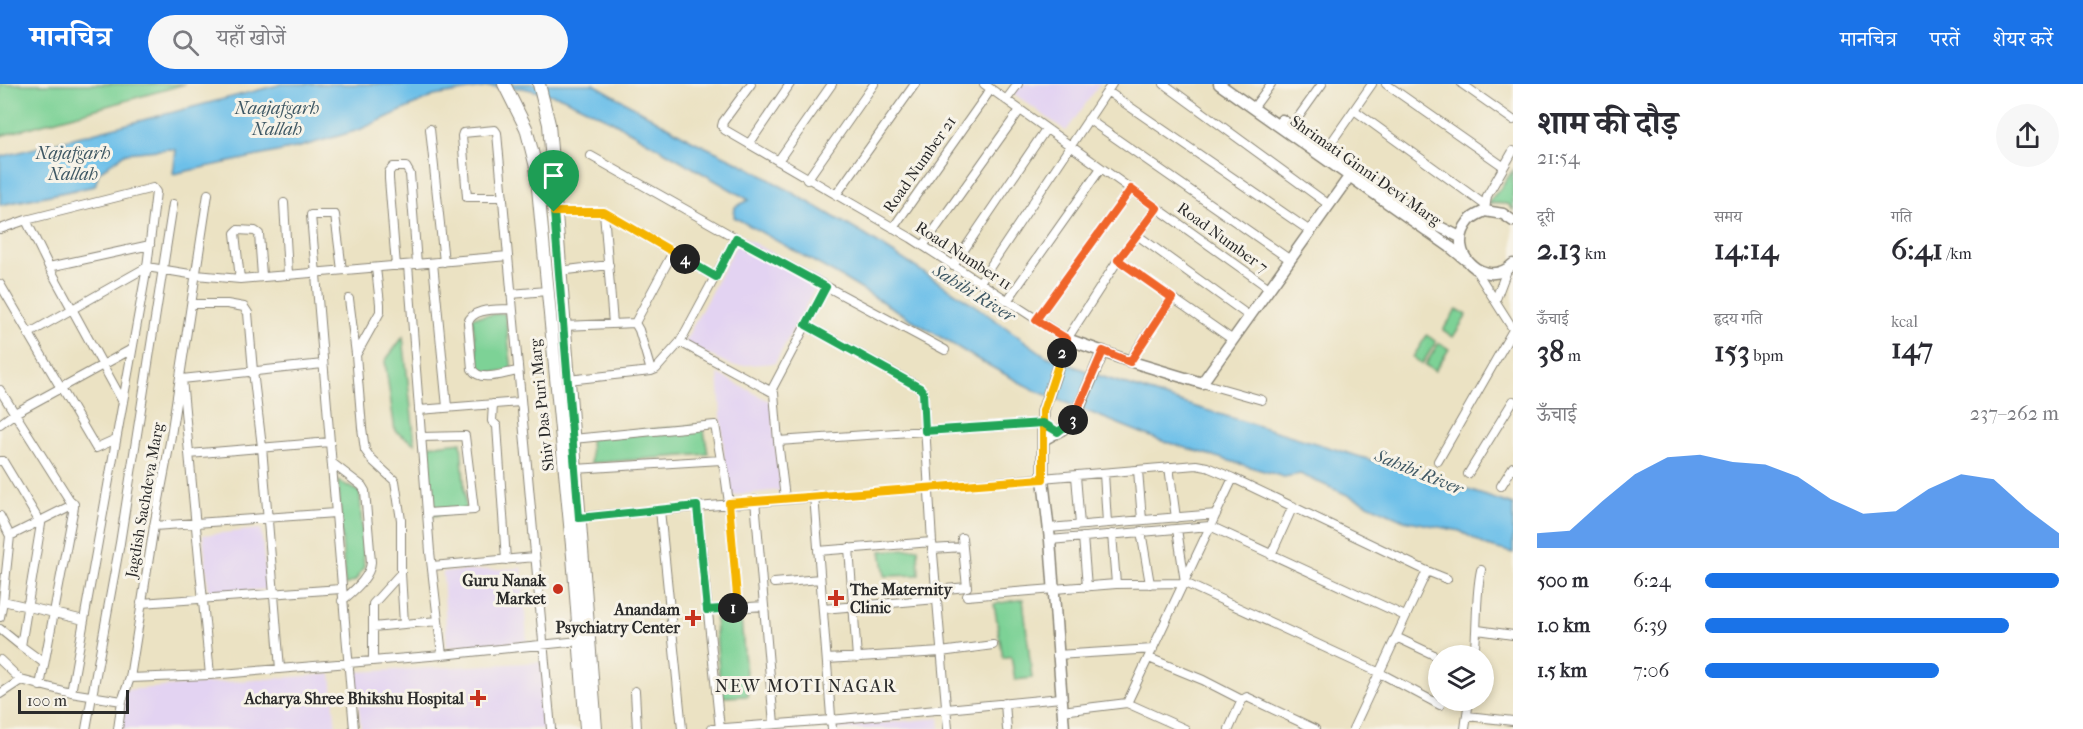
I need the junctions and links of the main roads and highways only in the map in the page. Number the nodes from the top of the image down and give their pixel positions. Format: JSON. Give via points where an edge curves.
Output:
{"nodes":[{"id":1,"x":504,"y":84,"type":"edge"},
{"id":2,"x":539,"y":84,"type":"edge"},
{"id":3,"x":549,"y":124,"type":"junction"},
{"id":4,"x":526,"y":128,"type":"junction"},
{"id":5,"x":586,"y":729,"type":"edge"},
{"id":6,"x":596,"y":729,"type":"edge"}],
"edges":[{"from":1,"to":4,"type":"main road","name":"Shiv Das Puri Marg"},
{"from":2,"to":3,"type":"main road","name":"Shiv Das Puri Marg"},
{"from":3,"to":4,"type":"main road"},
{"from":3,"to":6,"type":"main road","name":"Shiv Das Puri Marg"},
{"from":4,"to":5,"type":"main road","name":"Shiv Das Puri Marg","via":[[536,167]]}]}
